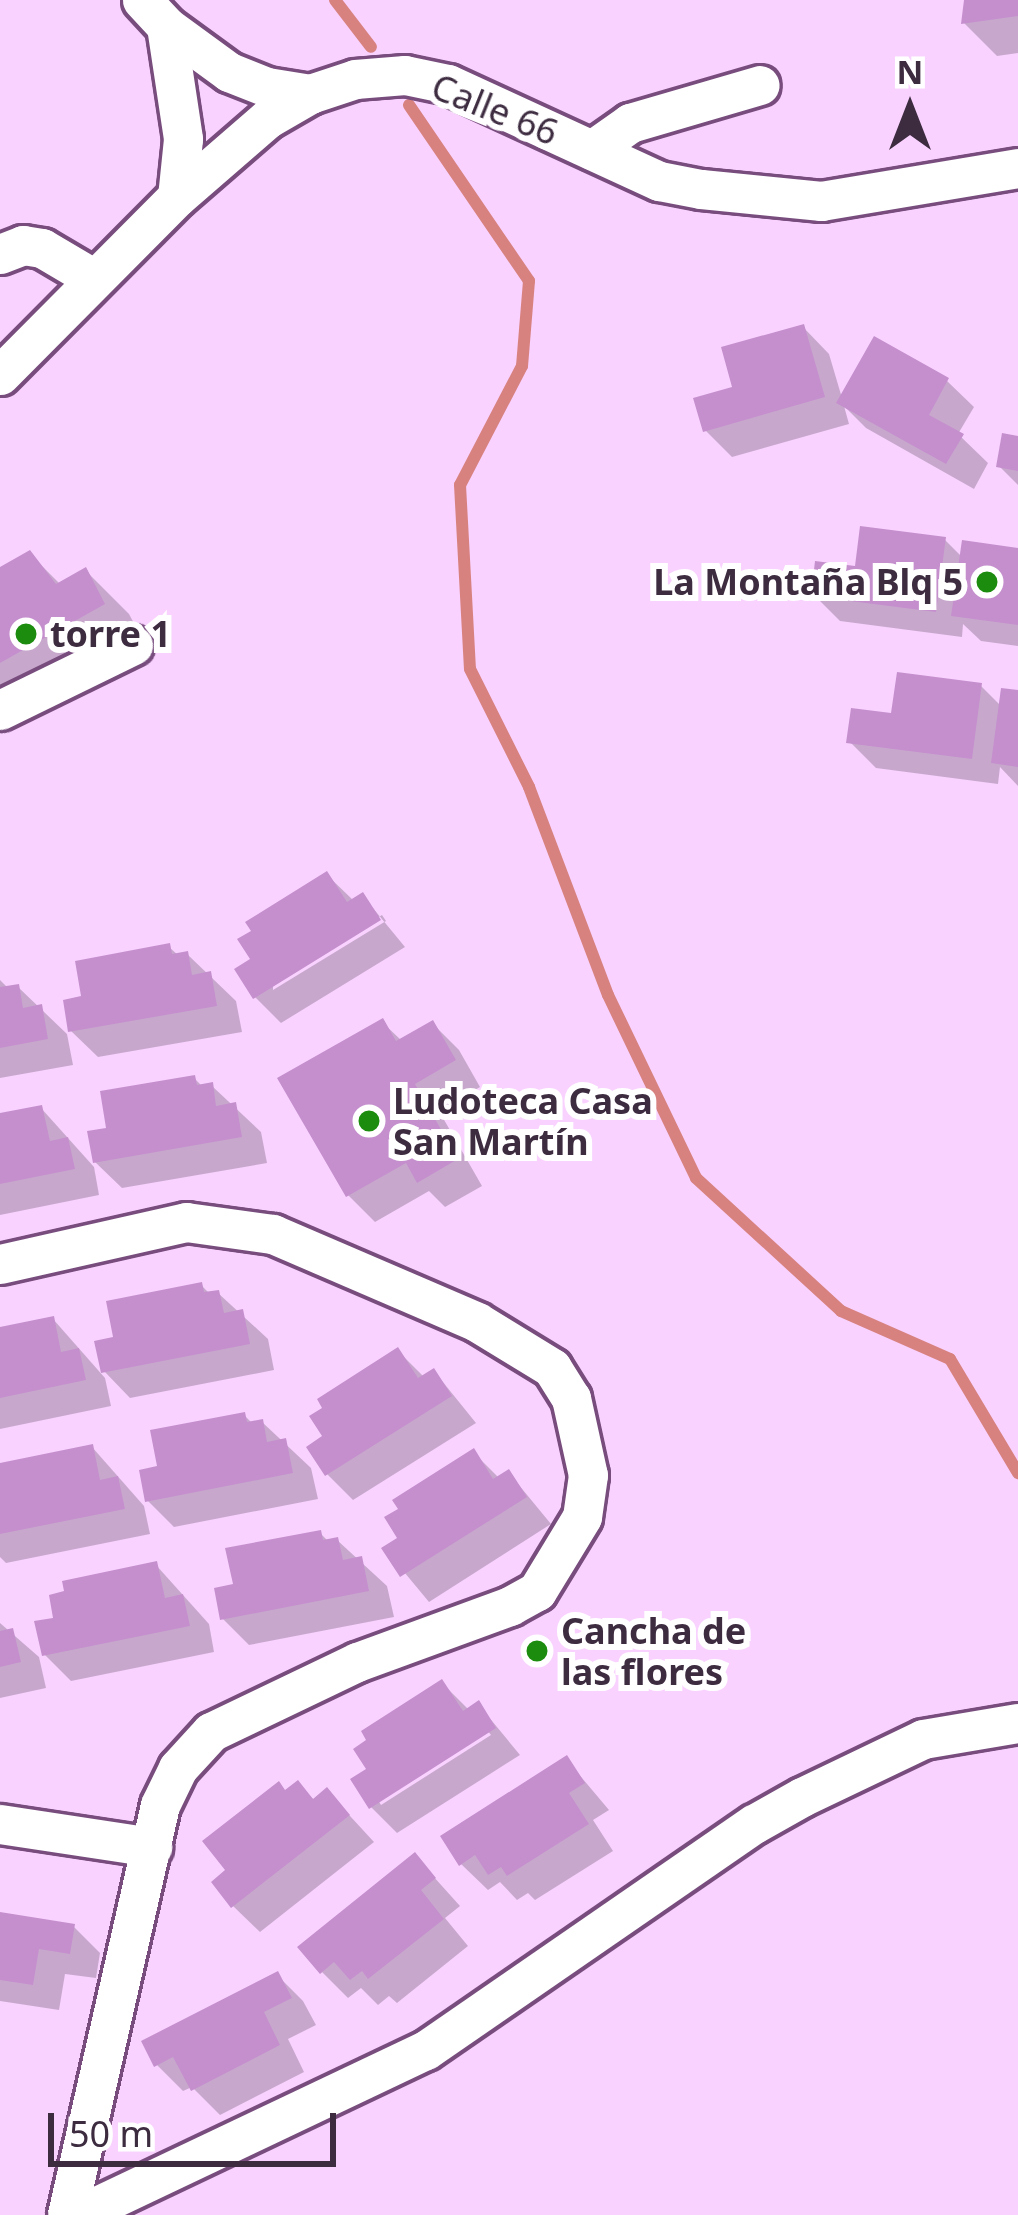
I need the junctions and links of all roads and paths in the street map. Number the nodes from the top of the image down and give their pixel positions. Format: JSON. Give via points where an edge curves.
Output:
{"nodes":[{"id":1,"x":154,"y":13,"type":"edge"},
{"id":2,"x":760,"y":85,"type":"dead end"},
{"id":3,"x":310,"y":94,"type":"junction"},
{"id":4,"x":592,"y":150,"type":"junction"},
{"id":5,"x":1018,"y":168,"type":"edge"},
{"id":6,"x":177,"y":196,"type":"junction"},
{"id":7,"x":0,"y":254,"type":"edge"},
{"id":8,"x":93,"y":278,"type":"junction"},
{"id":9,"x":0,"y":375,"type":"edge"},
{"id":10,"x":134,"y":645,"type":"dead end"},
{"id":11,"x":0,"y":710,"type":"edge"},
{"id":12,"x":0,"y":1264,"type":"edge"},
{"id":13,"x":1018,"y":1723,"type":"edge"},
{"id":14,"x":0,"y":1824,"type":"edge"},
{"id":15,"x":152,"y":1847,"type":"junction"},
{"id":16,"x":67,"y":2215,"type":"edge"},
{"id":17,"x":78,"y":2215,"type":"edge"}],
"edges":[{"from":1,"to":3,"type":"street","via":[[229,71]]},
{"from":1,"to":6,"type":"street","via":[[183,139]]},
{"from":2,"to":4,"type":"street","via":[[630,123]]},
{"from":3,"to":4,"type":"street","name":"Calle 66","via":[[405,75],[448,84]]},
{"from":3,"to":6,"type":"street","name":"Calle 66","via":[[267,119]]},
{"from":4,"to":5,"type":"street","name":"Calle 66","via":[[659,181],[821,201]]},
{"from":6,"to":8,"type":"street","name":"Calle 66"},
{"from":7,"to":8,"type":"street","via":[[41,248]]},
{"from":8,"to":9,"type":"street","name":"Calle 66"},
{"from":10,"to":11,"type":"street"},
{"from":12,"to":15,"type":"street","via":[[186,1222],[273,1234],[518,1343],[552,1368],[583,1435],[582,1517],[537,1591],[357,1662],[211,1732],[178,1768]]},
{"from":13,"to":17,"type":"street","via":[[923,1739],[754,1824],[426,2050]]},
{"from":14,"to":15,"type":"street"},
{"from":15,"to":16,"type":"street"}]}
